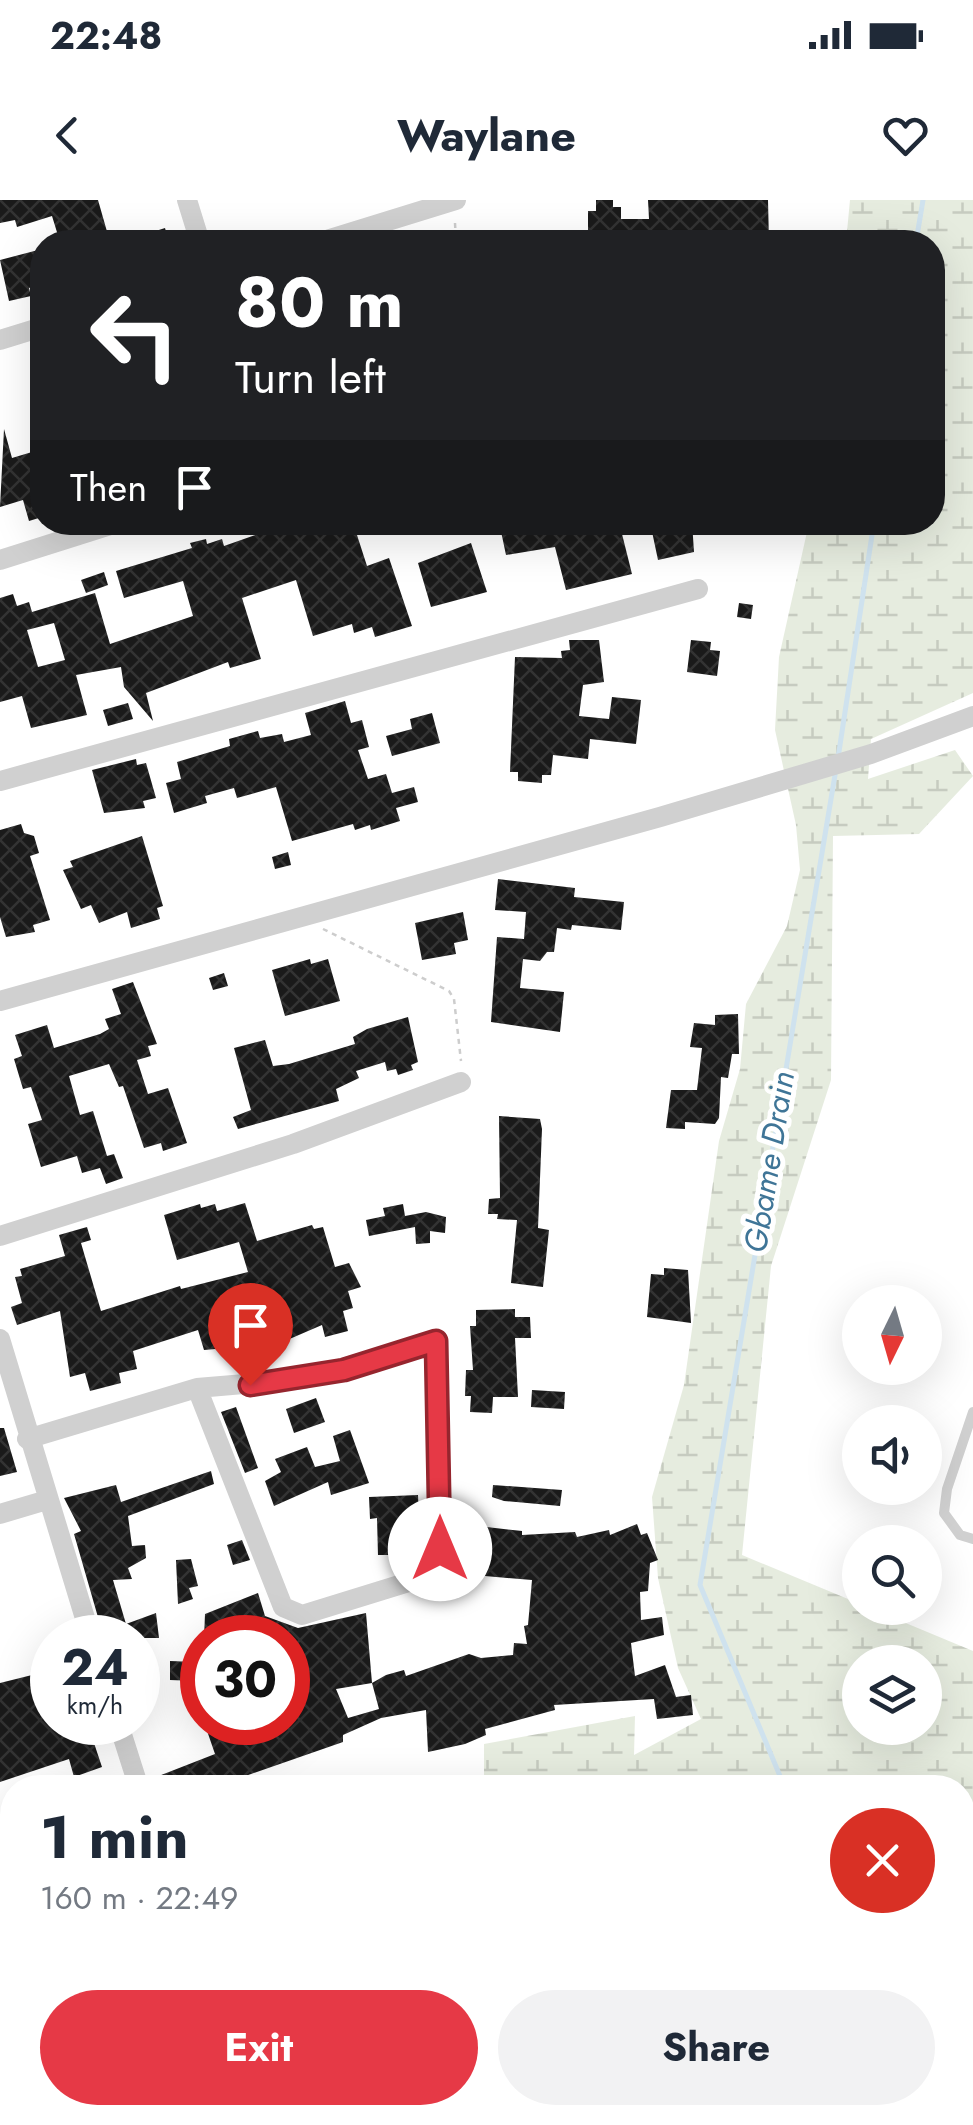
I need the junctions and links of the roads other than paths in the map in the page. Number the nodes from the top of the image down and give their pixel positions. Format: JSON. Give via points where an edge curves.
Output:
{"nodes":[{"id":1,"x":187,"y":200,"type":"edge"},
{"id":2,"x":454,"y":200,"type":"edge"},
{"id":3,"x":196,"y":230,"type":"edge"},
{"id":4,"x":358,"y":230,"type":"edge"},
{"id":5,"x":30,"y":331,"type":"edge"},
{"id":6,"x":0,"y":340,"type":"edge"},
{"id":7,"x":79,"y":535,"type":"edge"},
{"id":8,"x":0,"y":560,"type":"edge"},
{"id":9,"x":698,"y":588,"type":"dead end"},
{"id":10,"x":973,"y":716,"type":"edge"},
{"id":11,"x":0,"y":782,"type":"edge"},
{"id":12,"x":0,"y":1000,"type":"edge"},
{"id":13,"x":462,"y":1082,"type":"road end"},
{"id":14,"x":0,"y":1236,"type":"edge"},
{"id":15,"x":0,"y":1339,"type":"edge"},
{"id":16,"x":197,"y":1388,"type":"junction"},
{"id":17,"x":973,"y":1412,"type":"edge"},
{"id":18,"x":27,"y":1438,"type":"junction"},
{"id":19,"x":47,"y":1500,"type":"junction"},
{"id":20,"x":0,"y":1514,"type":"edge"},
{"id":21,"x":973,"y":1539,"type":"edge"},
{"id":22,"x":84,"y":1615,"type":"edge"},
{"id":23,"x":125,"y":1745,"type":"edge"},
{"id":24,"x":135,"y":1775,"type":"edge"}],
"edges":[{"from":1,"to":3,"type":"street"},
{"from":2,"to":4,"type":"street"},
{"from":5,"to":6,"type":"street"},
{"from":7,"to":8,"type":"street"},
{"from":9,"to":11,"type":"street"},
{"from":10,"to":12,"type":"street","via":[[660,817]]},
{"from":13,"to":14,"type":"street","via":[[258,1156]]},
{"from":15,"to":18,"type":"street"},
{"from":16,"to":16,"type":"street","via":[[283,1607],[302,1615],[424,1577],[440,1549],[436,1341],[304,1379]]},
{"from":16,"to":18,"type":"street"},
{"from":17,"to":21,"type":"lane","via":[[944,1513],[960,1535]]},
{"from":18,"to":19,"type":"street"},
{"from":19,"to":20,"type":"street"},
{"from":19,"to":22,"type":"street"},
{"from":23,"to":24,"type":"street"}]}
